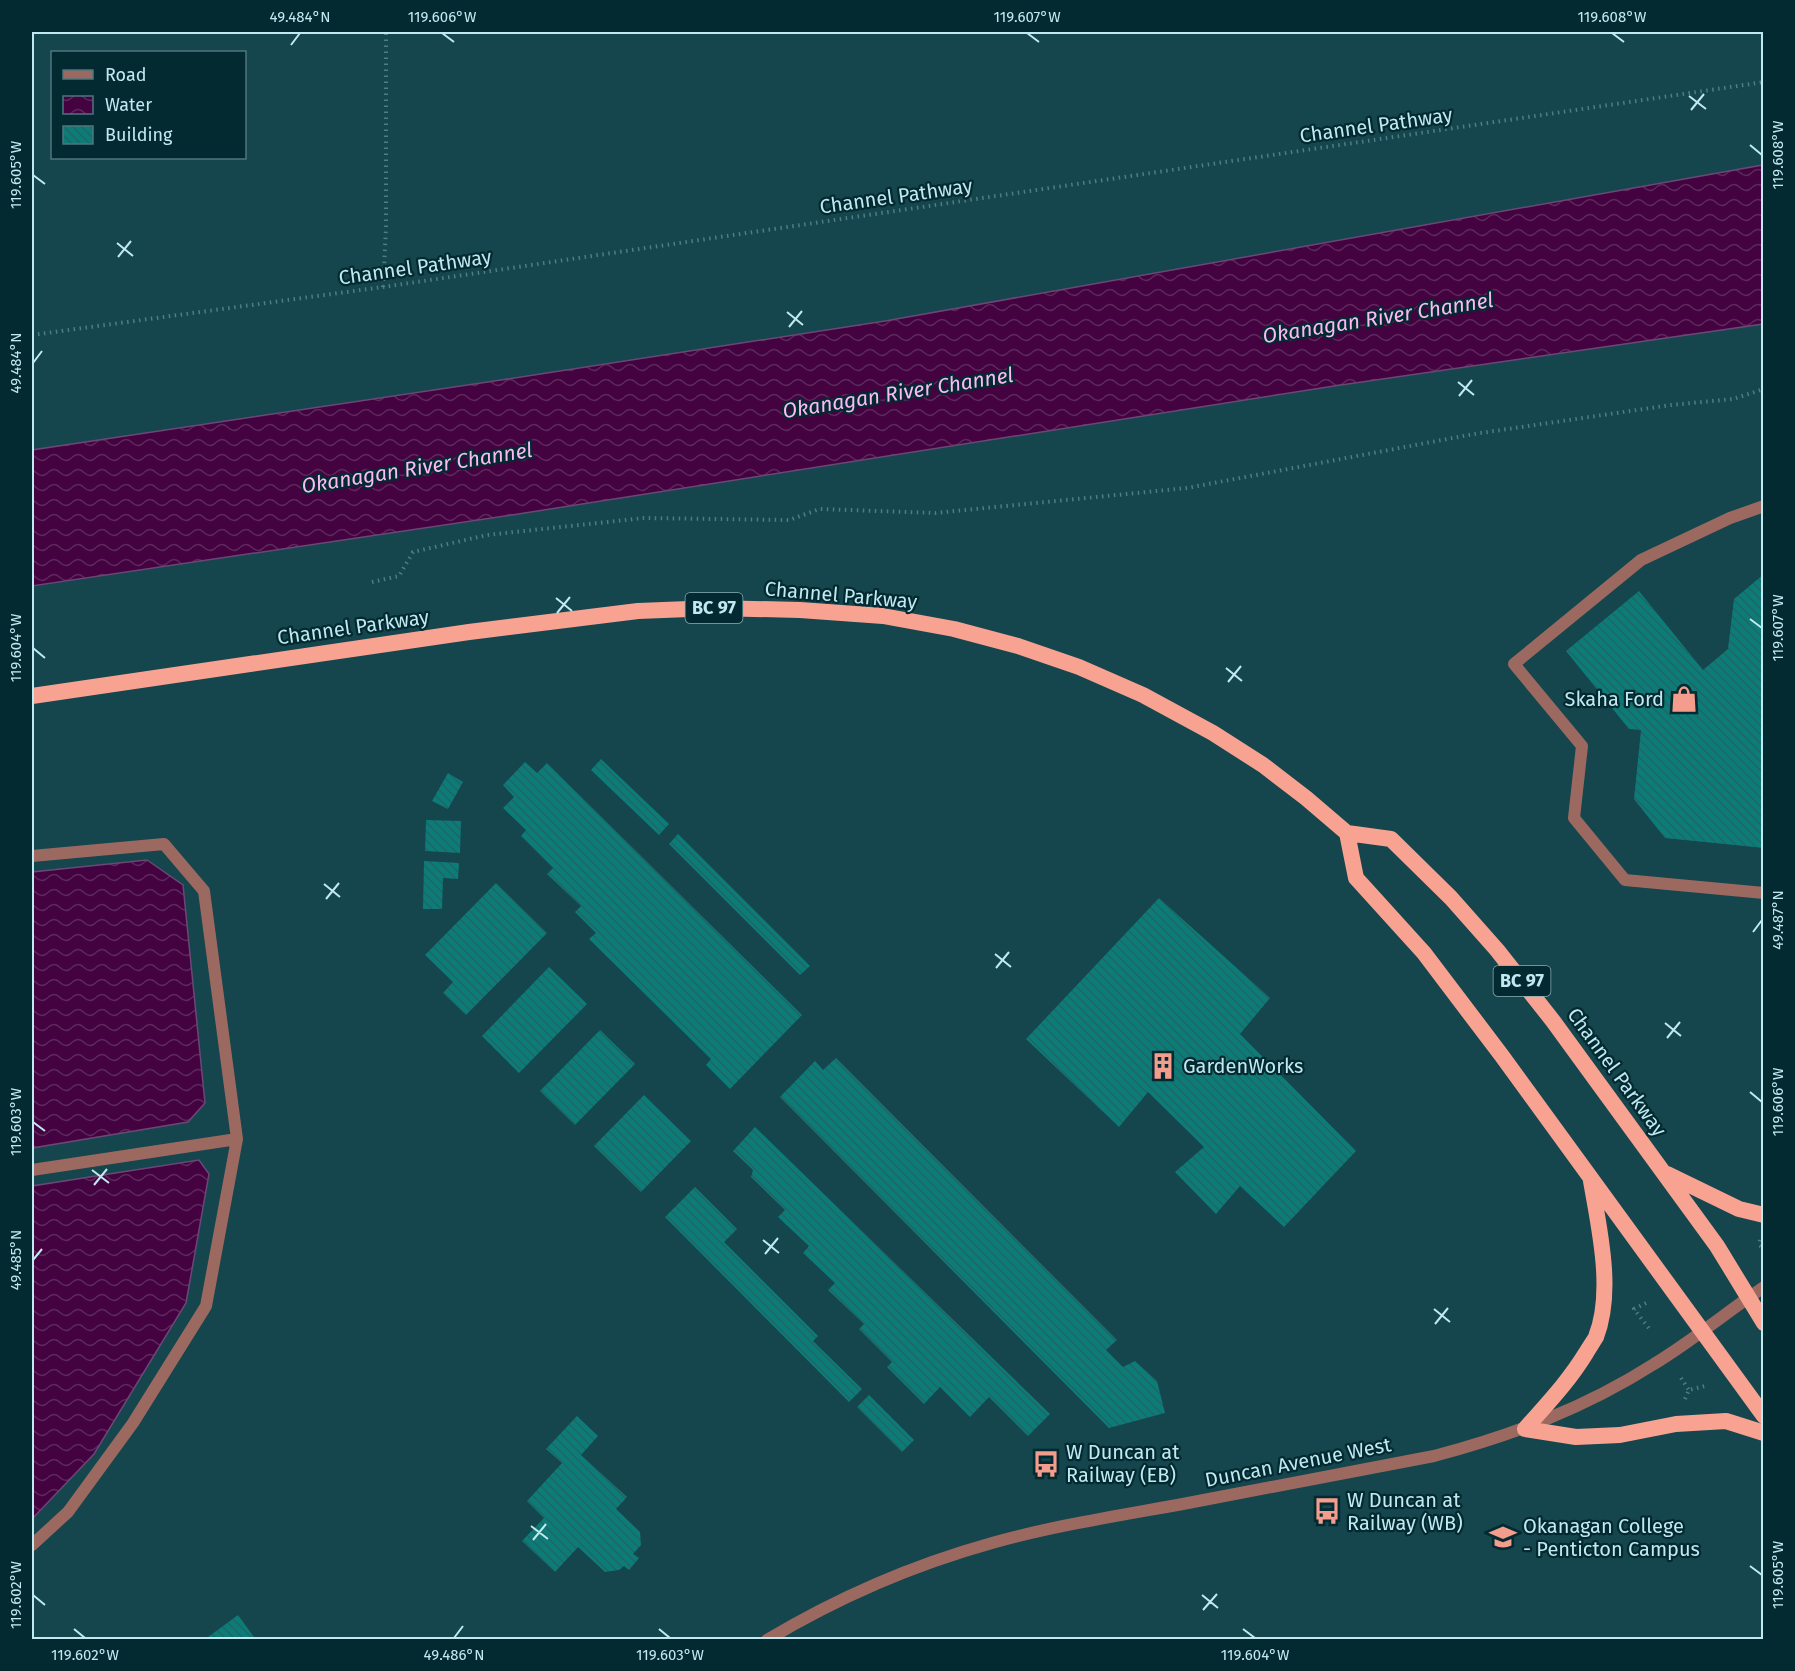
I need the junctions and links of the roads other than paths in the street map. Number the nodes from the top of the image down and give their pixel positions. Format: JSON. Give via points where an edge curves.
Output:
{"nodes":[{"id":1,"x":1764,"y":506,"type":"edge"},
{"id":2,"x":32,"y":696,"type":"edge"},
{"id":3,"x":1347,"y":832,"type":"junction"},
{"id":4,"x":32,"y":856,"type":"edge"},
{"id":5,"x":1764,"y":893,"type":"edge"},
{"id":6,"x":237,"y":1139,"type":"junction"},
{"id":7,"x":32,"y":1170,"type":"edge"},
{"id":8,"x":1664,"y":1172,"type":"junction"},
{"id":9,"x":1590,"y":1177,"type":"junction"},
{"id":10,"x":1764,"y":1215,"type":"edge"},
{"id":11,"x":1764,"y":1287,"type":"edge"},
{"id":12,"x":1748,"y":1298,"type":"junction"},
{"id":13,"x":1764,"y":1323,"type":"edge"},
{"id":14,"x":1702,"y":1330,"type":"junction"},
{"id":15,"x":1764,"y":1416,"type":"edge"},
{"id":16,"x":1525,"y":1429,"type":"junction"},
{"id":17,"x":1764,"y":1433,"type":"edge"},
{"id":18,"x":32,"y":1545,"type":"edge"},
{"id":19,"x":767,"y":1640,"type":"edge"}],
"edges":[{"from":1,"to":5,"type":"street","via":[[1641,560],[1515,664],[1582,746],[1574,818],[1625,880]]},
{"from":2,"to":3,"type":"highway","name":"Channel Parkway","number":"BC 97","via":[[469,632],[638,612],[725,608],[883,616],[1018,646],[1143,695],[1263,765]]},
{"from":3,"to":8,"type":"highway","name":"Channel Parkway","number":"BC 97","via":[[1391,839],[1451,898],[1553,1021]]},
{"from":3,"to":9,"type":"highway","via":[[1356,878],[1424,953]]},
{"from":4,"to":6,"type":"street","via":[[164,844],[204,891]]},
{"from":6,"to":7,"type":"street"},
{"from":6,"to":18,"type":"street","via":[[206,1306],[133,1424],[68,1512]]},
{"from":8,"to":10,"type":"highway","via":[[1739,1209]]},
{"from":8,"to":12,"type":"highway","name":"Channel Parkway","number":"BC 97","via":[[1717,1246]]},
{"from":9,"to":14,"type":"highway"},
{"from":9,"to":16,"type":"highway","via":[[1600,1237],[1604,1308],[1596,1338],[1573,1374]]},
{"from":11,"to":12,"type":"street","name":"Duncan Avenue West"},
{"from":12,"to":13,"type":"highway","number":"BC 97"},
{"from":12,"to":14,"type":"street","name":"Duncan Avenue West"},
{"from":14,"to":15,"type":"highway"},
{"from":14,"to":16,"type":"street","name":"Duncan Avenue West","via":[[1656,1364],[1607,1392]]},
{"from":16,"to":17,"type":"highway","via":[[1576,1437],[1726,1421]]},
{"from":16,"to":19,"type":"street","name":"Duncan Avenue West","via":[[1434,1456],[992,1543],[871,1586]]}]}
